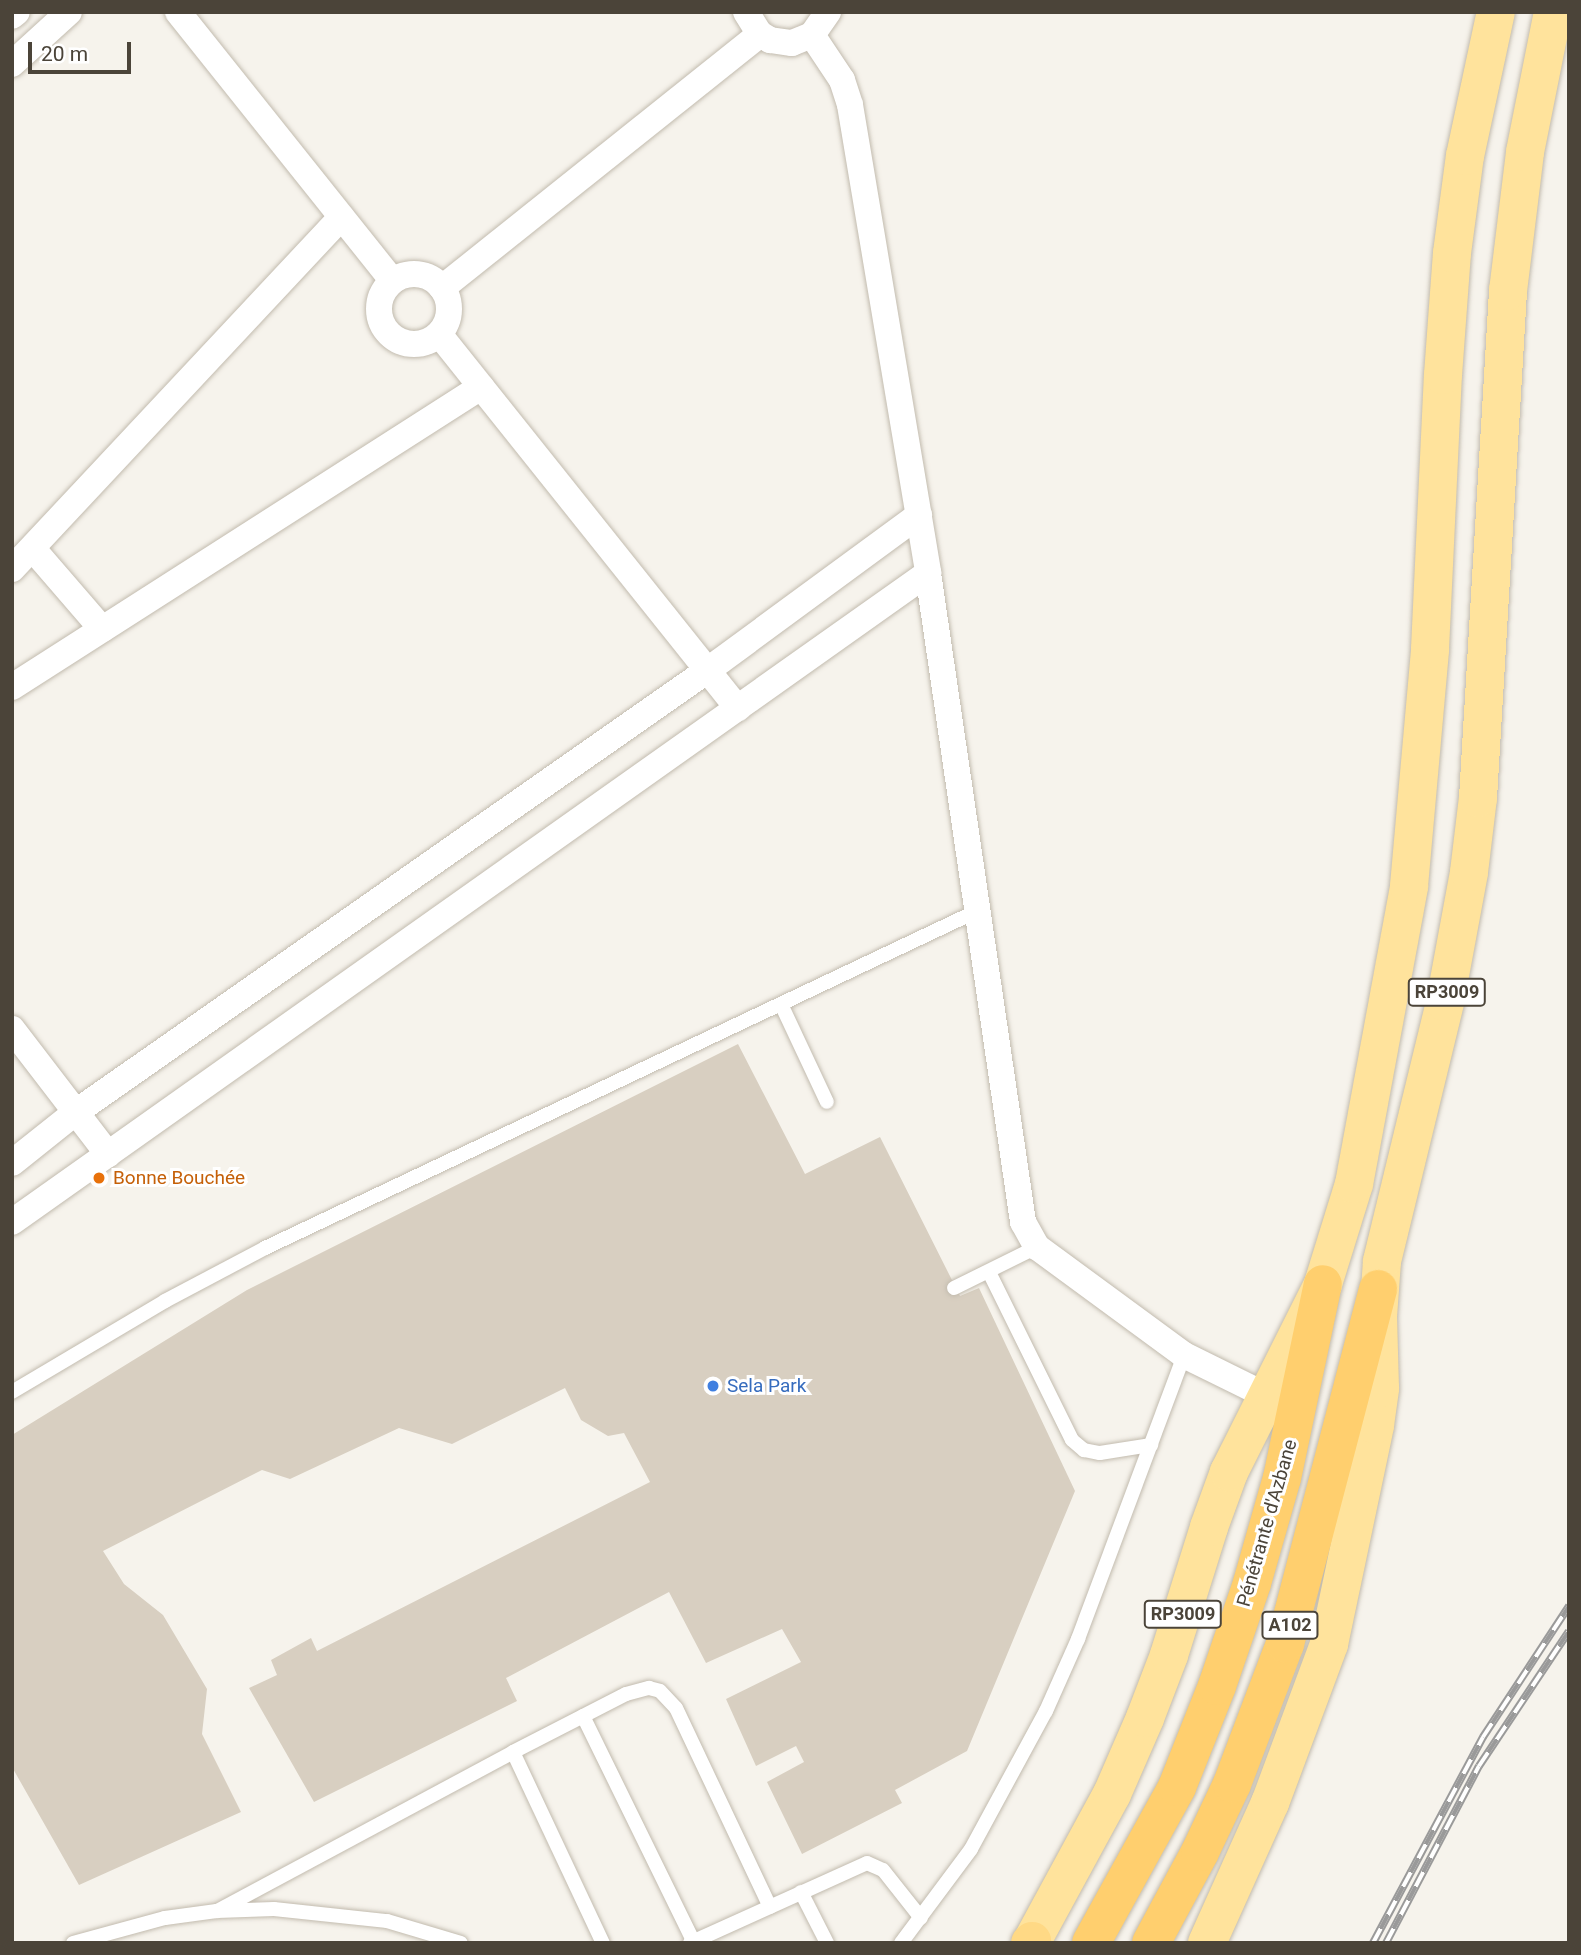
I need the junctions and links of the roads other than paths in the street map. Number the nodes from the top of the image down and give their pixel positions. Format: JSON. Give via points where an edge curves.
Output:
{"nodes":[{"id":1,"x":17,"y":12,"type":"edge"},
{"id":2,"x":69,"y":12,"type":"edge"},
{"id":3,"x":178,"y":12,"type":"edge"},
{"id":4,"x":828,"y":12,"type":"edge"},
{"id":5,"x":1496,"y":12,"type":"edge"},
{"id":6,"x":1553,"y":12,"type":"edge"},
{"id":7,"x":12,"y":16,"type":"edge"},
{"id":8,"x":753,"y":23,"type":"edge"},
{"id":9,"x":813,"y":35,"type":"junction"},
{"id":10,"x":12,"y":64,"type":"edge"},
{"id":11,"x":341,"y":216,"type":"junction"},
{"id":12,"x":393,"y":281,"type":"junction"},
{"id":13,"x":442,"y":288,"type":"junction"},
{"id":14,"x":439,"y":334,"type":"junction"},
{"id":15,"x":481,"y":387,"type":"junction"},
{"id":16,"x":919,"y":515,"type":"junction"},
{"id":17,"x":33,"y":549,"type":"junction"},
{"id":18,"x":12,"y":569,"type":"edge"},
{"id":19,"x":929,"y":573,"type":"junction"},
{"id":20,"x":102,"y":629,"type":"junction"},
{"id":21,"x":708,"y":670,"type":"junction"},
{"id":22,"x":12,"y":687,"type":"edge"},
{"id":23,"x":738,"y":708,"type":"junction"},
{"id":24,"x":979,"y":910,"type":"junction"},
{"id":25,"x":781,"y":1004,"type":"junction"},
{"id":26,"x":12,"y":1029,"type":"edge"},
{"id":27,"x":827,"y":1102,"type":"dead end"},
{"id":28,"x":76,"y":1112,"type":"junction"},
{"id":29,"x":108,"y":1154,"type":"junction"},
{"id":30,"x":12,"y":1163,"type":"edge"},
{"id":31,"x":12,"y":1222,"type":"edge"},
{"id":32,"x":1037,"y":1247,"type":"junction"},
{"id":33,"x":989,"y":1272,"type":"junction"},
{"id":34,"x":1323,"y":1284,"type":"junction"},
{"id":35,"x":954,"y":1287,"type":"dead end"},
{"id":36,"x":1378,"y":1289,"type":"junction"},
{"id":37,"x":1184,"y":1356,"type":"junction"},
{"id":38,"x":12,"y":1392,"type":"edge"},
{"id":39,"x":1267,"y":1396,"type":"junction"},
{"id":40,"x":1151,"y":1445,"type":"junction"},
{"id":41,"x":583,"y":1716,"type":"junction"},
{"id":42,"x":513,"y":1752,"type":"junction"},
{"id":43,"x":802,"y":1892,"type":"junction"},
{"id":44,"x":770,"y":1907,"type":"junction"},
{"id":45,"x":217,"y":1911,"type":"junction"},
{"id":46,"x":921,"y":1919,"type":"junction"},
{"id":47,"x":692,"y":1942,"type":"edge"},
{"id":48,"x":1031,"y":1942,"type":"edge"},
{"id":49,"x":73,"y":1943,"type":"edge"},
{"id":50,"x":461,"y":1943,"type":"edge"},
{"id":51,"x":603,"y":1943,"type":"edge"},
{"id":52,"x":827,"y":1943,"type":"edge"},
{"id":53,"x":901,"y":1943,"type":"edge"},
{"id":54,"x":1091,"y":1943,"type":"edge"},
{"id":55,"x":1151,"y":1943,"type":"edge"},
{"id":56,"x":1208,"y":1943,"type":"edge"}],
"edges":[{"from":1,"to":7,"type":"street"},
{"from":2,"to":10,"type":"street"},
{"from":3,"to":11,"type":"street"},
{"from":4,"to":9,"type":"street"},
{"from":5,"to":34,"type":"main road","number":"RP3009","via":[[1465,156],[1452,253],[1430,649],[1409,887],[1354,1184]]},
{"from":6,"to":36,"type":"main road","number":"RP3009","via":[[1525,152],[1508,291],[1478,798],[1469,872],[1445,1002]]},
{"from":8,"to":9,"type":"street","via":[[770,40],[792,43]]},
{"from":8,"to":13,"type":"street"},
{"from":9,"to":16,"type":"street","via":[[842,80],[850,106]]},
{"from":11,"to":12,"type":"street"},
{"from":11,"to":17,"type":"street"},
{"from":12,"to":13,"type":"street","via":[[419,274]]},
{"from":12,"to":14,"type":"street","via":[[378,305],[386,332],[412,344]]},
{"from":13,"to":14,"type":"street","via":[[449,312]]},
{"from":14,"to":15,"type":"street"},
{"from":15,"to":20,"type":"street"},
{"from":15,"to":21,"type":"street"},
{"from":16,"to":19,"type":"street"},
{"from":16,"to":21,"type":"street"},
{"from":17,"to":18,"type":"street"},
{"from":17,"to":20,"type":"street"},
{"from":19,"to":23,"type":"street"},
{"from":19,"to":24,"type":"street"},
{"from":20,"to":22,"type":"street"},
{"from":21,"to":23,"type":"street"},
{"from":21,"to":28,"type":"street"},
{"from":23,"to":29,"type":"street"},
{"from":24,"to":25,"type":"lane"},
{"from":24,"to":32,"type":"street","via":[[1023,1222]]},
{"from":25,"to":27,"type":"lane"},
{"from":25,"to":38,"type":"lane","via":[[265,1248]]},
{"from":26,"to":28,"type":"street"},
{"from":28,"to":29,"type":"street"},
{"from":28,"to":30,"type":"street"},
{"from":29,"to":31,"type":"street"},
{"from":32,"to":33,"type":"lane"},
{"from":32,"to":37,"type":"street"},
{"from":33,"to":35,"type":"lane"},
{"from":33,"to":40,"type":"lane","via":[[1072,1440],[1084,1450],[1100,1453]]},
{"from":34,"to":39,"type":"main road","number":"RP3009"},
{"from":34,"to":54,"type":"highway","name":"Pénétrante d'Azbane","number":"A102","via":[[1282,1478],[1217,1686],[1177,1787]]},
{"from":36,"to":55,"type":"highway","number":"A102","via":[[1285,1644],[1232,1784]]},
{"from":36,"to":56,"type":"main road","number":"RP3009","via":[[1380,1388],[1329,1644],[1270,1803]]},
{"from":37,"to":39,"type":"street"},
{"from":37,"to":40,"type":"lane"},
{"from":39,"to":48,"type":"main road","number":"RP3009","via":[[1209,1527],[1145,1718],[1106,1806]]},
{"from":40,"to":46,"type":"lane","via":[[1046,1712],[971,1849]]},
{"from":41,"to":42,"type":"lane"},
{"from":41,"to":44,"type":"lane","via":[[637,1689],[660,1691],[670,1698]]},
{"from":41,"to":47,"type":"lane"},
{"from":42,"to":45,"type":"lane"},
{"from":42,"to":51,"type":"lane"},
{"from":43,"to":44,"type":"lane"},
{"from":43,"to":46,"type":"lane","via":[[873,1863],[884,1870]]},
{"from":43,"to":52,"type":"lane"},
{"from":44,"to":47,"type":"lane"},
{"from":45,"to":49,"type":"lane","via":[[165,1918]]},
{"from":45,"to":50,"type":"lane","via":[[331,1913],[387,1921]]},
{"from":46,"to":53,"type":"lane"}]}
